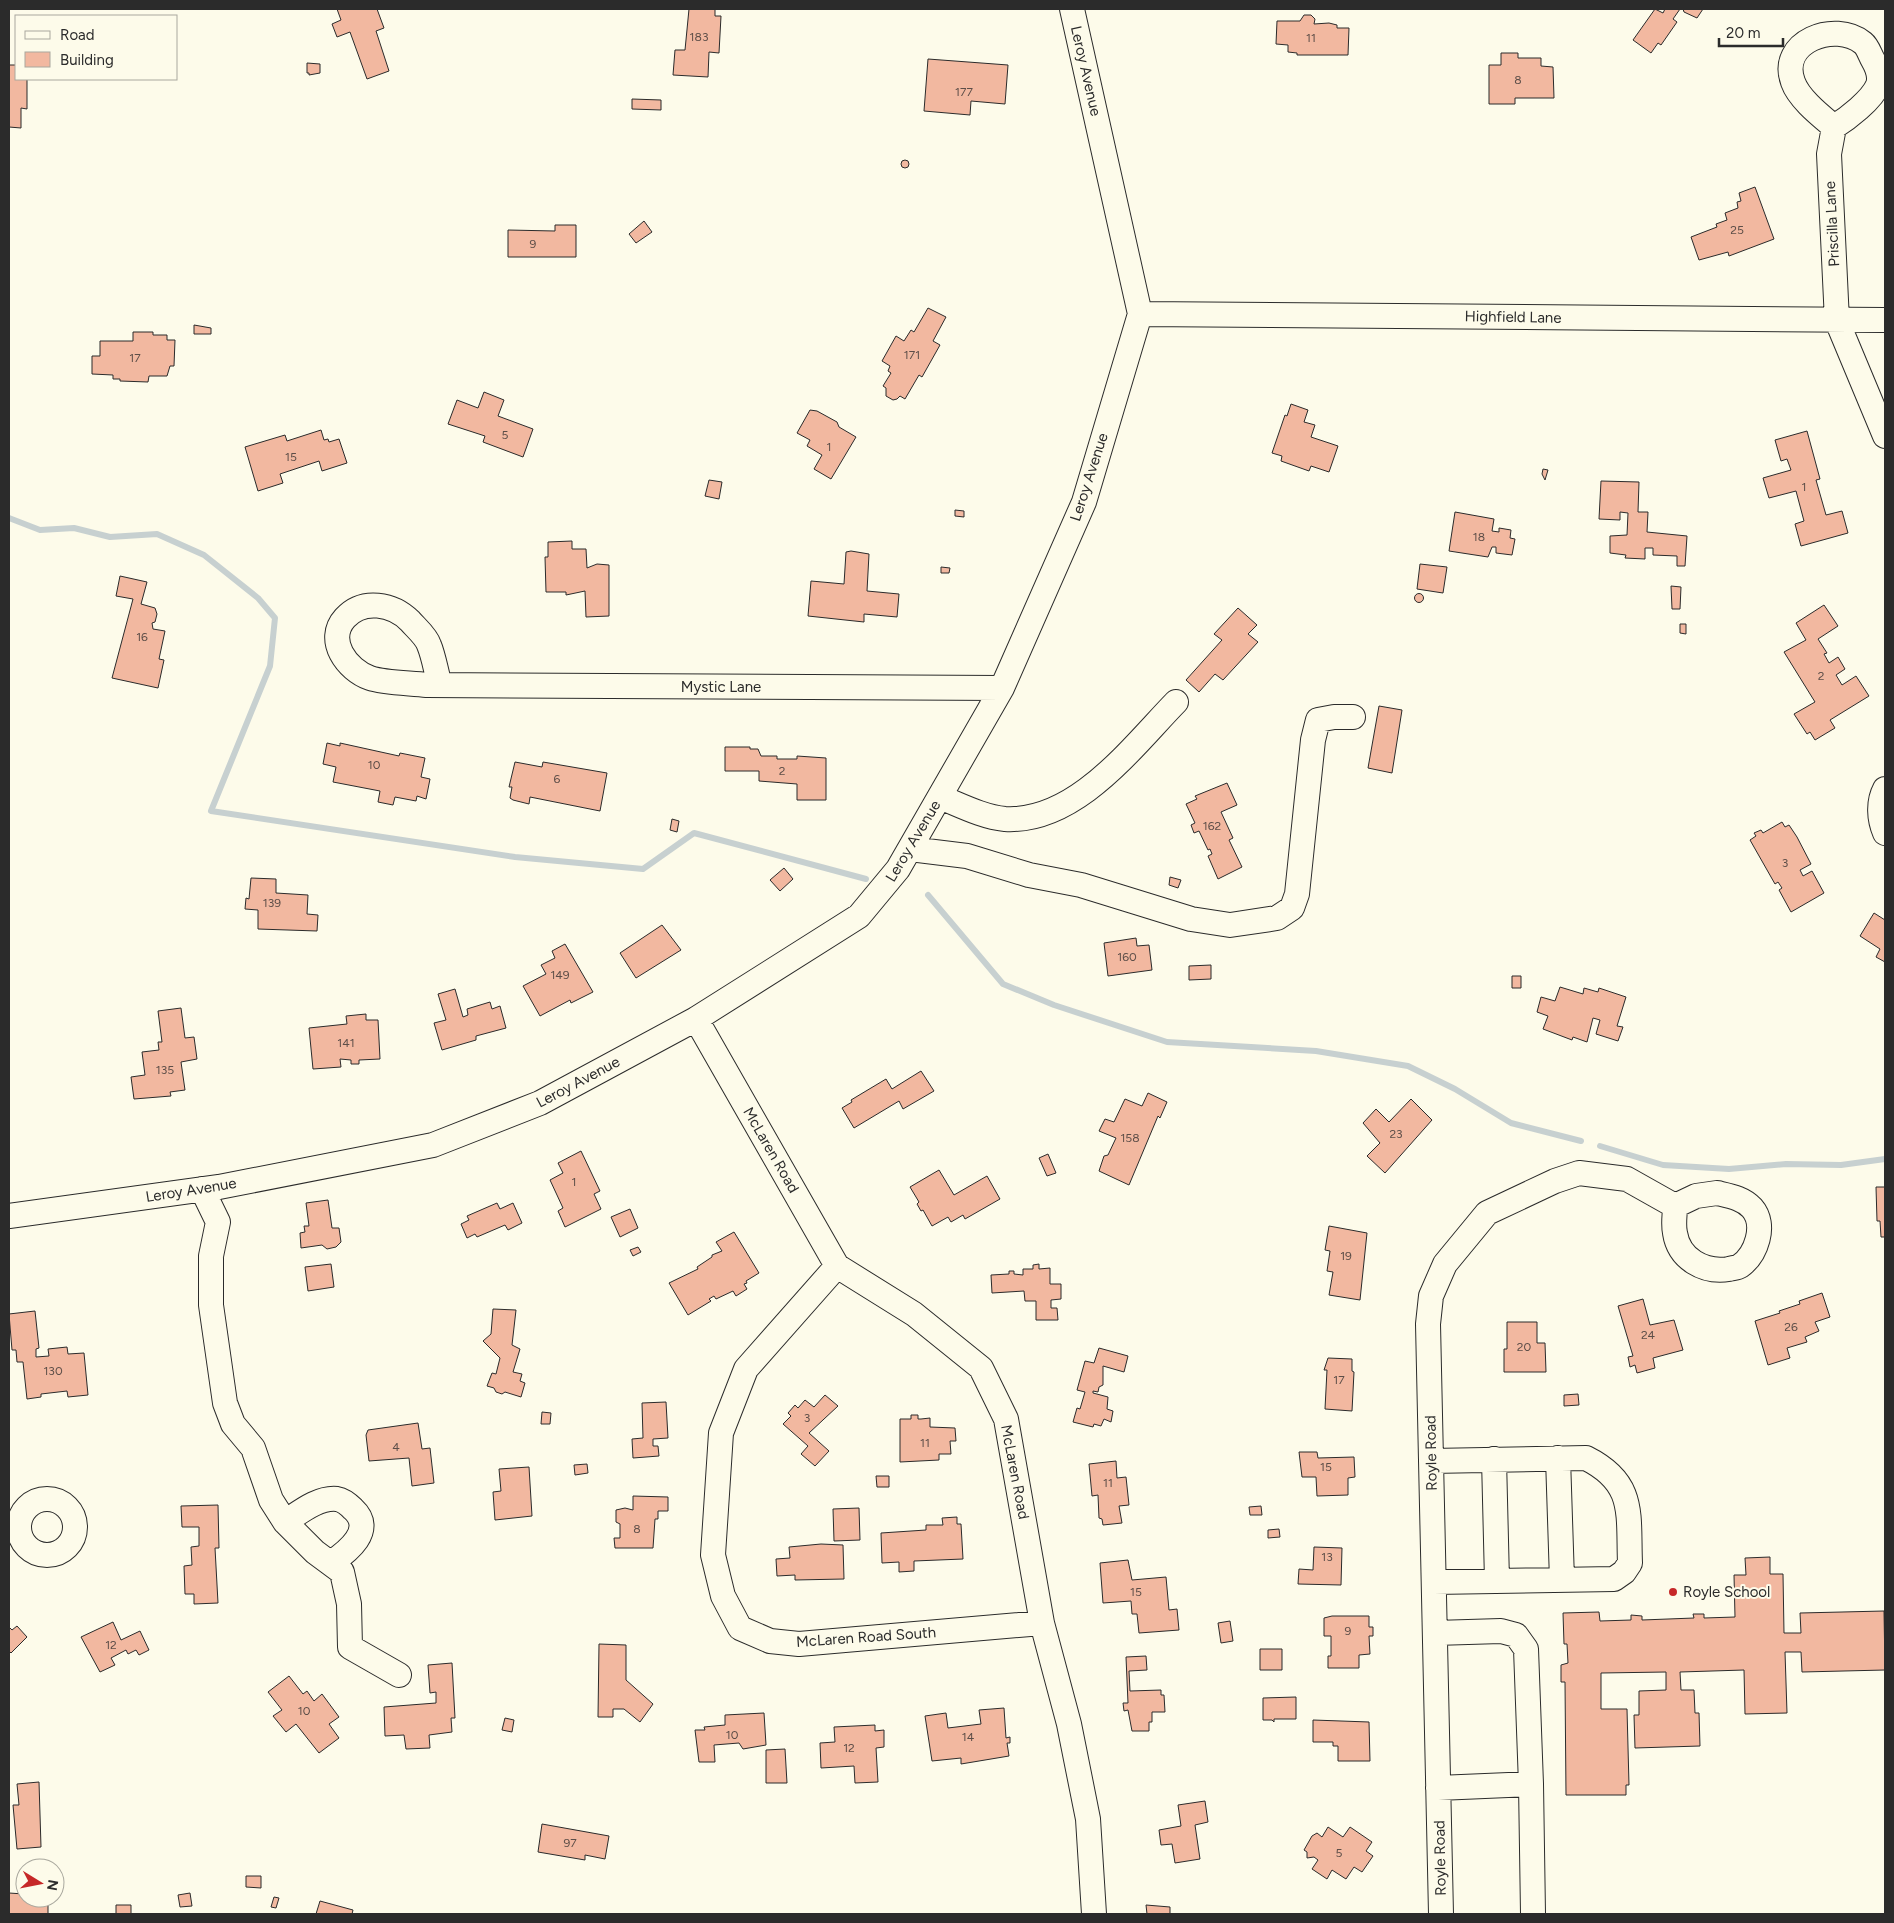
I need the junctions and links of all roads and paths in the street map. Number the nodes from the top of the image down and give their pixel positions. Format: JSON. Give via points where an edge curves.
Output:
{"nodes":[{"id":1,"x":1072,"y":9,"type":"edge"},
{"id":2,"x":1834,"y":127,"type":"dead end"},
{"id":3,"x":1140,"y":314,"type":"junction"},
{"id":4,"x":1885,"y":320,"type":"edge"},
{"id":5,"x":1837,"y":321,"type":"junction"},
{"id":6,"x":1885,"y":436,"type":"edge"},
{"id":7,"x":440,"y":686,"type":"dead end"},
{"id":8,"x":1002,"y":688,"type":"junction"},
{"id":9,"x":1176,"y":702,"type":"dead end"},
{"id":10,"x":1353,"y":717,"type":"dead end"},
{"id":11,"x":1885,"y":789,"type":"edge"},
{"id":12,"x":940,"y":797,"type":"junction"},
{"id":13,"x":1885,"y":833,"type":"edge"},
{"id":14,"x":910,"y":848,"type":"junction"},
{"id":15,"x":696,"y":1019,"type":"junction"},
{"id":16,"x":202,"y":1190,"type":"junction"},
{"id":17,"x":1675,"y":1206,"type":"dead end"},
{"id":18,"x":9,"y":1216,"type":"edge"},
{"id":19,"x":837,"y":1266,"type":"junction"},
{"id":20,"x":1558,"y":1458,"type":"junction"},
{"id":21,"x":1494,"y":1460,"type":"junction"},
{"id":22,"x":1431,"y":1461,"type":"junction"},
{"id":23,"x":284,"y":1522,"type":"junction"},
{"id":24,"x":331,"y":1564,"type":"junction"},
{"id":25,"x":1562,"y":1580,"type":"junction"},
{"id":26,"x":1497,"y":1581,"type":"junction"},
{"id":27,"x":1434,"y":1582,"type":"junction"},
{"id":28,"x":1042,"y":1622,"type":"junction"},
{"id":29,"x":1435,"y":1633,"type":"junction"},
{"id":30,"x":399,"y":1675,"type":"dead end"},
{"id":31,"x":1531,"y":1784,"type":"junction"},
{"id":32,"x":1438,"y":1788,"type":"junction"},
{"id":33,"x":1094,"y":1914,"type":"edge"},
{"id":34,"x":1441,"y":1914,"type":"edge"},
{"id":35,"x":1533,"y":1914,"type":"edge"}],
"edges":[{"from":1,"to":3,"type":"street","name":"Leroy Avenue"},
{"from":2,"to":5,"type":"street","name":"Priscilla Lane","via":[[1829,154]]},
{"from":3,"to":5,"type":"street","name":"Highfield Lane"},
{"from":3,"to":8,"type":"street","name":"Leroy Avenue","via":[[1084,502]]},
{"from":4,"to":5,"type":"street","name":"Highfield Lane"},
{"from":5,"to":6,"type":"street","name":"Priscilla Lane"},
{"from":7,"to":8,"type":"street","name":"Mystic Lane"},
{"from":8,"to":12,"type":"street","name":"Leroy Avenue"},
{"from":9,"to":12,"type":"street","via":[[1102,778],[1068,803],[1049,812],[1005,819],[976,812]]},
{"from":10,"to":14,"type":"street","via":[[1318,720],[1312,740],[1297,894],[1292,908],[1278,918],[1230,925],[1191,919],[1081,885],[1029,875],[967,856]]},
{"from":11,"to":13,"type":"street","via":[[1880,812]]},
{"from":12,"to":14,"type":"street","name":"Leroy Avenue"},
{"from":14,"to":15,"type":"street","name":"Leroy Avenue","via":[[885,888],[859,916]]},
{"from":15,"to":16,"type":"street","name":"Leroy Avenue","via":[[540,1103],[433,1146]]},
{"from":15,"to":19,"type":"street","name":"McLaren Road"},
{"from":16,"to":18,"type":"street","name":"Leroy Avenue"},
{"from":16,"to":23,"type":"street","via":[[218,1222],[212,1256],[211,1305],[226,1403],[233,1424],[254,1448],[271,1500]]},
{"from":17,"to":22,"type":"street","name":"Royle Road","via":[[1627,1180],[1579,1174],[1556,1181],[1488,1213],[1445,1264],[1431,1296],[1428,1324]]},
{"from":19,"to":28,"type":"street","name":"McLaren Road","via":[[914,1314],[981,1368],[1006,1419]]},
{"from":19,"to":28,"type":"street","name":"McLaren Road South","via":[[746,1369],[721,1433],[713,1554],[723,1596],[740,1628],[770,1641],[799,1644]]},
{"from":20,"to":21,"type":"street"},
{"from":20,"to":25,"type":"street"},
{"from":20,"to":25,"type":"street","via":[[1586,1458],[1605,1467],[1618,1482],[1627,1498],[1630,1563],[1614,1579]]},
{"from":21,"to":22,"type":"street"},
{"from":21,"to":26,"type":"street"},
{"from":22,"to":27,"type":"street","name":"Royle Road"},
{"from":23,"to":24,"type":"street"},
{"from":23,"to":24,"type":"street","via":[[323,1501],[336,1499],[355,1511],[361,1530],[356,1543]]},
{"from":24,"to":30,"type":"street","via":[[342,1572],[350,1604],[350,1647]]},
{"from":25,"to":26,"type":"street"},
{"from":26,"to":27,"type":"street"},
{"from":27,"to":29,"type":"street","name":"Royle Road"},
{"from":28,"to":33,"type":"street","name":"McLaren Road","via":[[1070,1724],[1088,1819]]},
{"from":29,"to":31,"type":"street","via":[[1501,1631],[1516,1635],[1526,1649]]},
{"from":29,"to":32,"type":"street","name":"Royle Road"},
{"from":31,"to":32,"type":"street"},
{"from":31,"to":35,"type":"street"},
{"from":32,"to":34,"type":"street","name":"Royle Road"}]}
